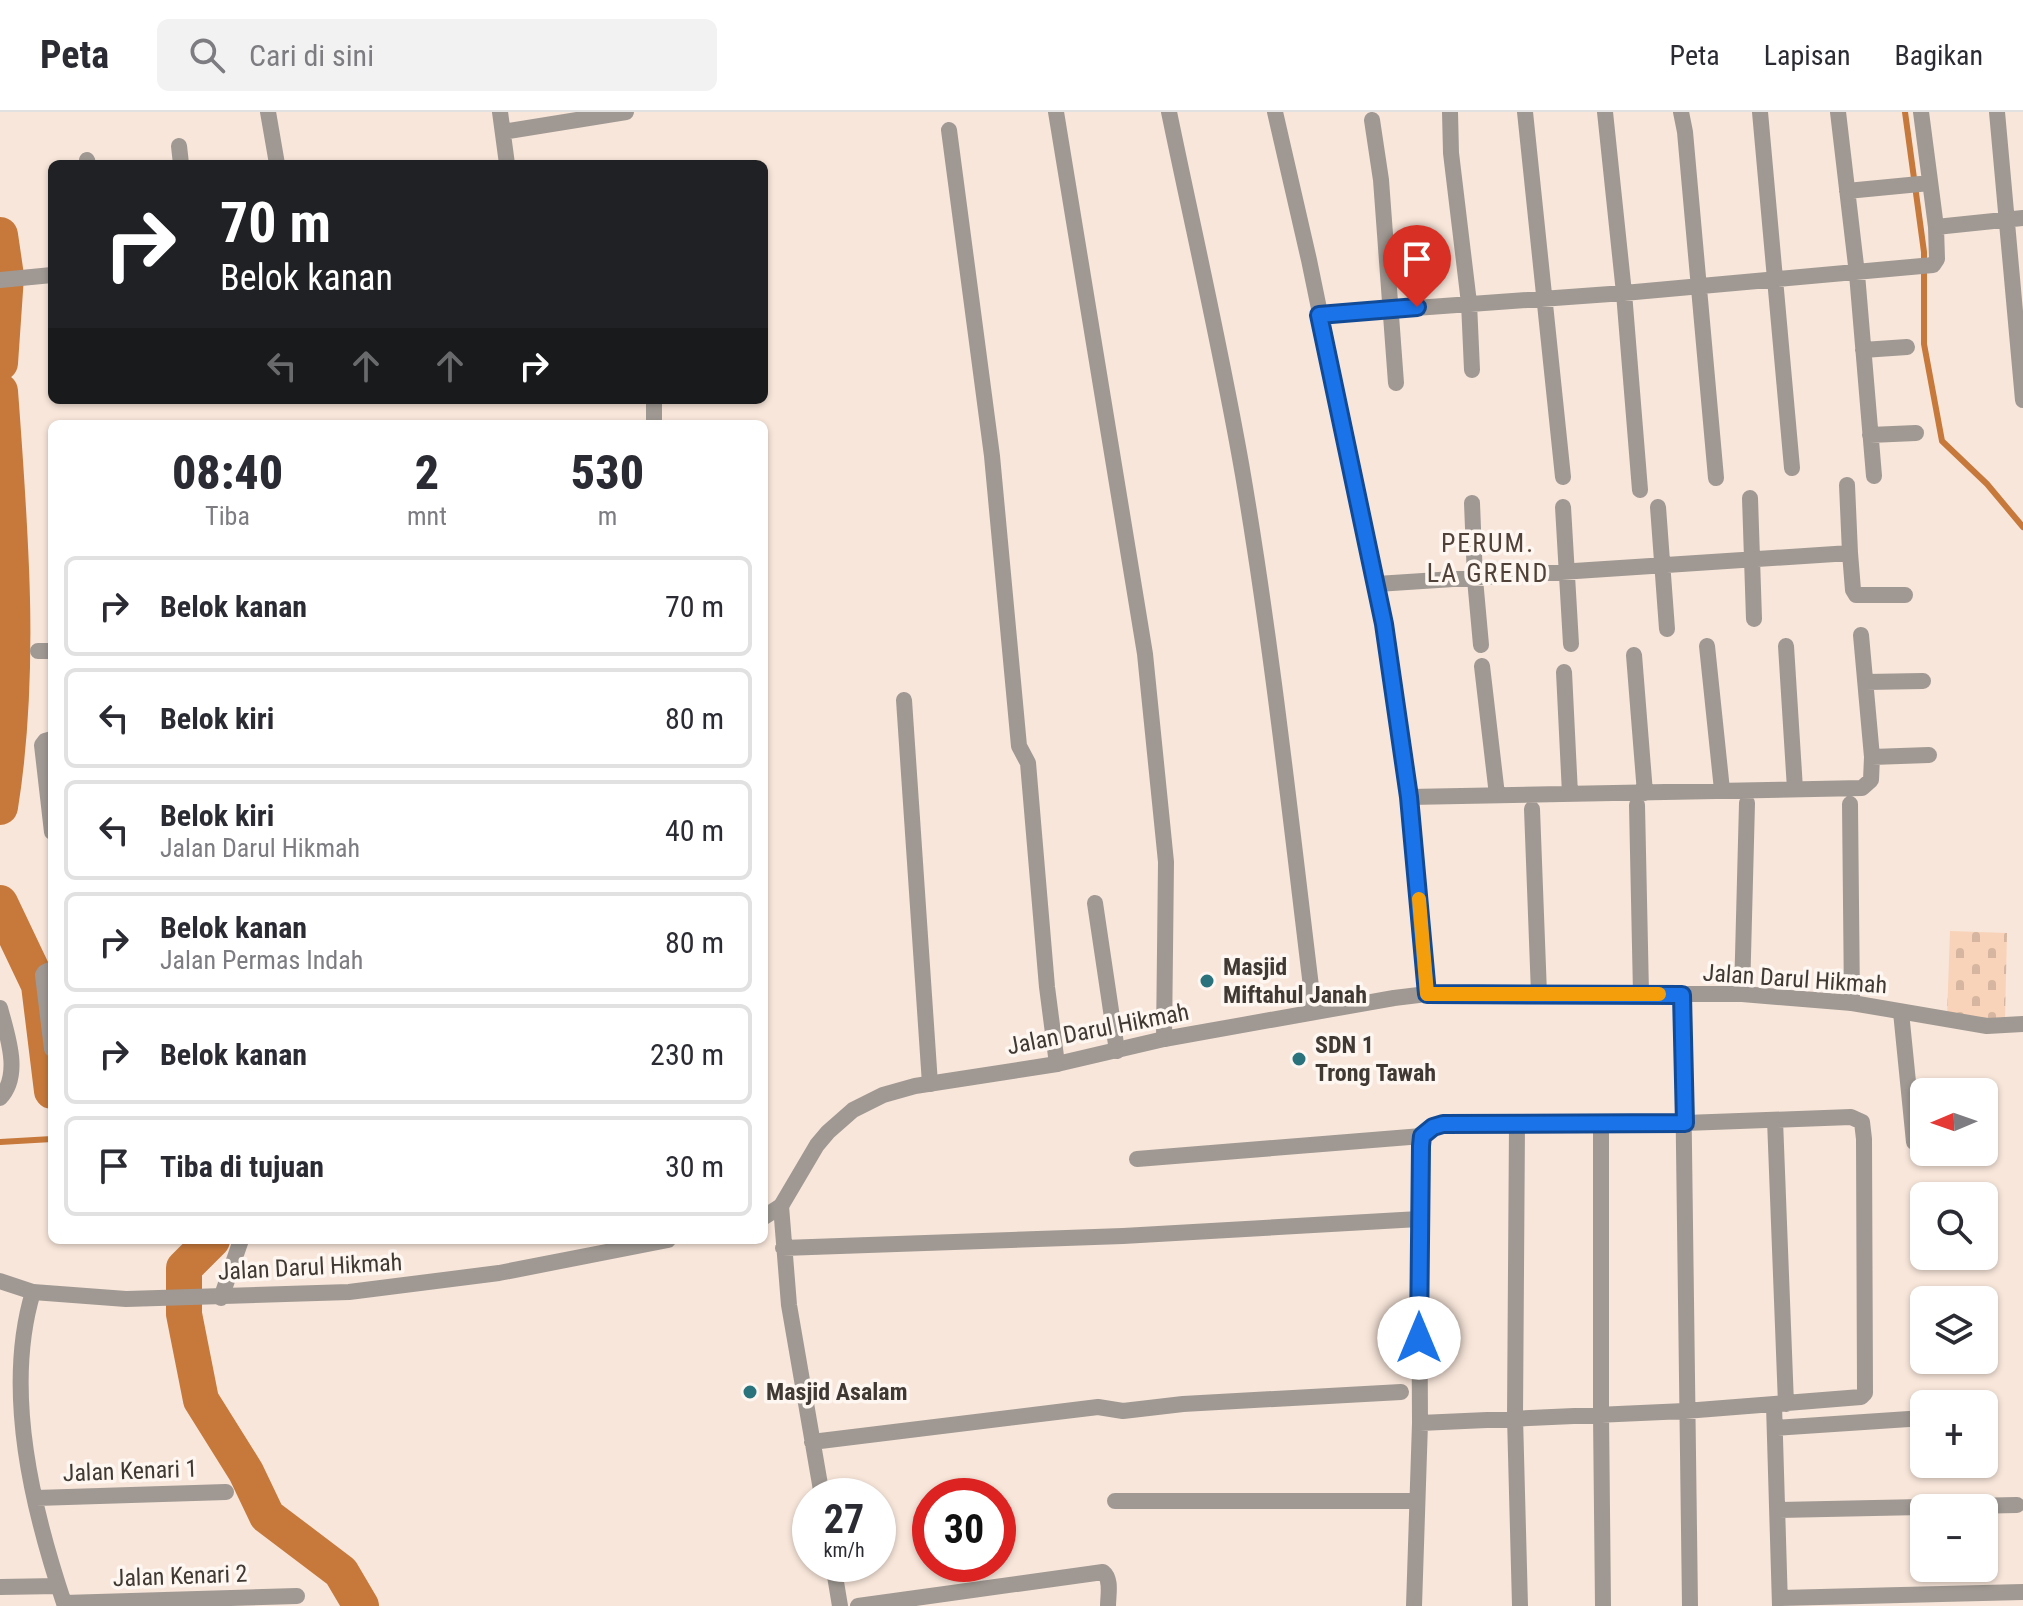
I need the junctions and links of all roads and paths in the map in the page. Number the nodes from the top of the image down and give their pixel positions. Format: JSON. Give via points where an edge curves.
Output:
{"nodes":[{"id":1,"x":268,"y":112,"type":"edge"},
{"id":2,"x":500,"y":112,"type":"edge"},
{"id":3,"x":626,"y":112,"type":"edge"},
{"id":4,"x":1056,"y":112,"type":"edge"},
{"id":5,"x":1169,"y":112,"type":"edge"},
{"id":6,"x":1275,"y":112,"type":"edge"},
{"id":7,"x":1450,"y":112,"type":"edge"},
{"id":8,"x":1525,"y":112,"type":"edge"},
{"id":9,"x":1605,"y":112,"type":"edge"},
{"id":10,"x":1681,"y":112,"type":"edge"},
{"id":11,"x":1760,"y":112,"type":"edge"},
{"id":12,"x":1838,"y":112,"type":"edge"},
{"id":13,"x":1921,"y":112,"type":"edge"},
{"id":14,"x":1997,"y":112,"type":"edge"},
{"id":15,"x":1372,"y":120,"type":"dead end"},
{"id":16,"x":949,"y":130,"type":"dead end"},
{"id":17,"x":503,"y":132,"type":"junction"},
{"id":18,"x":179,"y":146,"type":"dead end"},
{"id":19,"x":181,"y":160,"type":"edge"},
{"id":20,"x":276,"y":160,"type":"edge"},
{"id":21,"x":506,"y":160,"type":"edge"},
{"id":22,"x":1926,"y":184,"type":"junction"},
{"id":23,"x":1847,"y":191,"type":"junction"},
{"id":24,"x":2015,"y":218,"type":"edge"},
{"id":25,"x":1936,"y":227,"type":"junction"},
{"id":26,"x":1857,"y":274,"type":"junction"},
{"id":27,"x":48,"y":276,"type":"edge"},
{"id":28,"x":1776,"y":279,"type":"junction"},
{"id":29,"x":0,"y":280,"type":"edge"},
{"id":30,"x":1701,"y":286,"type":"junction"},
{"id":31,"x":1624,"y":293,"type":"junction"},
{"id":32,"x":1546,"y":298,"type":"junction"},
{"id":33,"x":1469,"y":303,"type":"junction"},
{"id":34,"x":1391,"y":309,"type":"junction"},
{"id":35,"x":1319,"y":315,"type":"junction"},
{"id":36,"x":1907,"y":347,"type":"dead end"},
{"id":37,"x":1863,"y":350,"type":"junction"},
{"id":38,"x":1472,"y":370,"type":"dead end"},
{"id":39,"x":1396,"y":383,"type":"dead end"},
{"id":40,"x":2023,"y":400,"type":"edge"},
{"id":41,"x":1916,"y":433,"type":"dead end"},
{"id":42,"x":1870,"y":435,"type":"junction"},
{"id":43,"x":1792,"y":468,"type":"dead end"},
{"id":44,"x":1874,"y":476,"type":"dead end"},
{"id":45,"x":1563,"y":477,"type":"dead end"},
{"id":46,"x":1716,"y":478,"type":"dead end"},
{"id":47,"x":1847,"y":485,"type":"dead end"},
{"id":48,"x":1640,"y":490,"type":"dead end"},
{"id":49,"x":1750,"y":498,"type":"dead end"},
{"id":50,"x":1472,"y":503,"type":"dead end"},
{"id":51,"x":1563,"y":507,"type":"dead end"},
{"id":52,"x":1658,"y":507,"type":"dead end"},
{"id":53,"x":1850,"y":553,"type":"junction"},
{"id":54,"x":1753,"y":559,"type":"junction"},
{"id":55,"x":1663,"y":566,"type":"junction"},
{"id":56,"x":1565,"y":572,"type":"junction"},
{"id":57,"x":1475,"y":579,"type":"junction"},
{"id":58,"x":1377,"y":584,"type":"junction"},
{"id":59,"x":1905,"y":595,"type":"dead end"},
{"id":60,"x":1754,"y":619,"type":"dead end"},
{"id":61,"x":1667,"y":629,"type":"dead end"},
{"id":62,"x":1861,"y":635,"type":"dead end"},
{"id":63,"x":1571,"y":644,"type":"dead end"},
{"id":64,"x":1481,"y":645,"type":"dead end"},
{"id":65,"x":1707,"y":646,"type":"dead end"},
{"id":66,"x":1786,"y":646,"type":"dead end"},
{"id":67,"x":1634,"y":655,"type":"dead end"},
{"id":68,"x":1482,"y":666,"type":"dead end"},
{"id":69,"x":1564,"y":672,"type":"dead end"},
{"id":70,"x":1923,"y":681,"type":"dead end"},
{"id":71,"x":1866,"y":682,"type":"junction"},
{"id":72,"x":904,"y":700,"type":"dead end"},
{"id":73,"x":48,"y":740,"type":"edge"},
{"id":74,"x":1929,"y":755,"type":"dead end"},
{"id":75,"x":1872,"y":757,"type":"junction"},
{"id":76,"x":1795,"y":789,"type":"junction"},
{"id":77,"x":1722,"y":790,"type":"junction"},
{"id":78,"x":1570,"y":794,"type":"junction"},
{"id":79,"x":1497,"y":795,"type":"junction"},
{"id":80,"x":48,"y":797,"type":"edge"},
{"id":81,"x":1409,"y":797,"type":"junction"},
{"id":82,"x":1641,"y":799,"type":"junction"},
{"id":83,"x":1747,"y":803,"type":"dead end"},
{"id":84,"x":1850,"y":804,"type":"dead end"},
{"id":85,"x":1532,"y":809,"type":"dead end"},
{"id":86,"x":1095,"y":903,"type":"dead end"},
{"id":87,"x":48,"y":971,"type":"edge"},
{"id":88,"x":1427,"y":994,"type":"junction"},
{"id":89,"x":1539,"y":994,"type":"junction"},
{"id":90,"x":1641,"y":994,"type":"junction"},
{"id":91,"x":1742,"y":994,"type":"junction"},
{"id":92,"x":1682,"y":995,"type":"junction"},
{"id":93,"x":1852,"y":1003,"type":"junction"},
{"id":94,"x":0,"y":1008,"type":"edge"},
{"id":95,"x":1314,"y":1011,"type":"junction"},
{"id":96,"x":1901,"y":1012,"type":"junction"},
{"id":97,"x":48,"y":1014,"type":"edge"},
{"id":98,"x":2023,"y":1024,"type":"edge"},
{"id":99,"x":1164,"y":1039,"type":"junction"},
{"id":100,"x":1117,"y":1051,"type":"junction"},
{"id":101,"x":1057,"y":1064,"type":"junction"},
{"id":102,"x":930,"y":1084,"type":"junction"},
{"id":103,"x":0,"y":1098,"type":"edge"},
{"id":104,"x":1910,"y":1102,"type":"edge"},
{"id":105,"x":1775,"y":1120,"type":"junction"},
{"id":106,"x":1601,"y":1123,"type":"junction"},
{"id":107,"x":1685,"y":1123,"type":"junction"},
{"id":108,"x":1517,"y":1124,"type":"junction"},
{"id":109,"x":1422,"y":1136,"type":"junction"},
{"id":110,"x":1137,"y":1159,"type":"dead end"},
{"id":111,"x":781,"y":1206,"type":"junction"},
{"id":112,"x":768,"y":1214,"type":"edge"},
{"id":113,"x":1419,"y":1219,"type":"junction"},
{"id":114,"x":239,"y":1244,"type":"edge"},
{"id":115,"x":648,"y":1244,"type":"edge"},
{"id":116,"x":783,"y":1248,"type":"junction"},
{"id":117,"x":0,"y":1281,"type":"edge"},
{"id":118,"x":33,"y":1292,"type":"junction"},
{"id":119,"x":213,"y":1297,"type":"junction"},
{"id":120,"x":1401,"y":1392,"type":"dead end"},
{"id":121,"x":1780,"y":1404,"type":"junction"},
{"id":122,"x":1685,"y":1411,"type":"junction"},
{"id":123,"x":1601,"y":1415,"type":"junction"},
{"id":124,"x":1515,"y":1417,"type":"junction"},
{"id":125,"x":1910,"y":1419,"type":"edge"},
{"id":126,"x":1420,"y":1423,"type":"junction"},
{"id":127,"x":1775,"y":1428,"type":"junction"},
{"id":128,"x":812,"y":1442,"type":"junction"},
{"id":129,"x":819,"y":1478,"type":"edge"},
{"id":130,"x":226,"y":1492,"type":"dead end"},
{"id":131,"x":36,"y":1498,"type":"junction"},
{"id":132,"x":1115,"y":1501,"type":"dead end"},
{"id":133,"x":1417,"y":1501,"type":"junction"},
{"id":134,"x":2017,"y":1505,"type":"dead end"},
{"id":135,"x":1779,"y":1510,"type":"junction"},
{"id":136,"x":836,"y":1582,"type":"edge"},
{"id":137,"x":58,"y":1586,"type":"junction"},
{"id":138,"x":0,"y":1587,"type":"edge"},
{"id":139,"x":2023,"y":1592,"type":"edge"},
{"id":140,"x":297,"y":1596,"type":"dead end"},
{"id":141,"x":1780,"y":1602,"type":"edge"},
{"id":142,"x":64,"y":1605,"type":"edge"},
{"id":143,"x":840,"y":1606,"type":"edge"},
{"id":144,"x":858,"y":1606,"type":"edge"},
{"id":145,"x":1108,"y":1606,"type":"edge"},
{"id":146,"x":1414,"y":1606,"type":"edge"},
{"id":147,"x":1520,"y":1606,"type":"edge"},
{"id":148,"x":1603,"y":1606,"type":"edge"},
{"id":149,"x":1690,"y":1606,"type":"edge"}],
"edges":[{"from":1,"to":20,"type":"street"},
{"from":2,"to":17,"type":"street"},
{"from":3,"to":17,"type":"street"},
{"from":4,"to":99,"type":"street","via":[[1145,654],[1166,862]]},
{"from":5,"to":95,"type":"street","via":[[1243,476]]},
{"from":6,"to":35,"type":"street"},
{"from":7,"to":33,"type":"street"},
{"from":8,"to":32,"type":"street"},
{"from":9,"to":31,"type":"street"},
{"from":10,"to":30,"type":"street"},
{"from":11,"to":28,"type":"street"},
{"from":12,"to":23,"type":"street"},
{"from":13,"to":22,"type":"street"},
{"from":14,"to":24,"type":"street"},
{"from":15,"to":34,"type":"street"},
{"from":16,"to":101,"type":"street","via":[[992,456],[1019,746],[1028,763]]},
{"from":17,"to":21,"type":"street"},
{"from":18,"to":19,"type":"street"},
{"from":22,"to":23,"type":"street"},
{"from":22,"to":25,"type":"street"},
{"from":23,"to":26,"type":"street"},
{"from":24,"to":25,"type":"street"},
{"from":24,"to":40,"type":"street"},
{"from":25,"to":26,"type":"street","via":[[1933,265]]},
{"from":26,"to":28,"type":"street"},
{"from":26,"to":37,"type":"street"},
{"from":27,"to":29,"type":"street"},
{"from":28,"to":30,"type":"street"},
{"from":28,"to":43,"type":"street"},
{"from":30,"to":31,"type":"street"},
{"from":30,"to":46,"type":"street"},
{"from":31,"to":32,"type":"street"},
{"from":31,"to":48,"type":"street"},
{"from":32,"to":33,"type":"street"},
{"from":32,"to":45,"type":"street"},
{"from":33,"to":34,"type":"street"},
{"from":33,"to":38,"type":"street"},
{"from":34,"to":35,"type":"street"},
{"from":34,"to":39,"type":"street"},
{"from":35,"to":58,"type":"street"},
{"from":36,"to":37,"type":"street"},
{"from":37,"to":42,"type":"street"},
{"from":41,"to":42,"type":"street"},
{"from":42,"to":44,"type":"street"},
{"from":47,"to":53,"type":"street"},
{"from":49,"to":54,"type":"street"},
{"from":50,"to":57,"type":"street"},
{"from":51,"to":56,"type":"street"},
{"from":52,"to":55,"type":"street"},
{"from":53,"to":54,"type":"street"},
{"from":53,"to":59,"type":"street","via":[[1856,595]]},
{"from":54,"to":55,"type":"street"},
{"from":54,"to":60,"type":"street"},
{"from":55,"to":56,"type":"street"},
{"from":55,"to":61,"type":"street"},
{"from":56,"to":57,"type":"street"},
{"from":56,"to":63,"type":"street"},
{"from":57,"to":58,"type":"street"},
{"from":57,"to":64,"type":"street"},
{"from":58,"to":81,"type":"street"},
{"from":62,"to":71,"type":"street"},
{"from":65,"to":77,"type":"street"},
{"from":66,"to":76,"type":"street"},
{"from":67,"to":82,"type":"street"},
{"from":68,"to":79,"type":"street"},
{"from":69,"to":78,"type":"street"},
{"from":70,"to":71,"type":"street"},
{"from":71,"to":75,"type":"street"},
{"from":72,"to":102,"type":"street"},
{"from":73,"to":80,"type":"street","via":[[42,745]]},
{"from":74,"to":75,"type":"street"},
{"from":75,"to":76,"type":"street","via":[[1866,786]]},
{"from":76,"to":77,"type":"street"},
{"from":77,"to":82,"type":"street"},
{"from":78,"to":79,"type":"street"},
{"from":78,"to":82,"type":"street"},
{"from":79,"to":81,"type":"street"},
{"from":81,"to":88,"type":"street"},
{"from":82,"to":90,"type":"street"},
{"from":83,"to":91,"type":"street"},
{"from":84,"to":93,"type":"street"},
{"from":85,"to":89,"type":"street"},
{"from":86,"to":100,"type":"street"},
{"from":87,"to":97,"type":"street","via":[[43,975]]},
{"from":88,"to":89,"type":"street","name":"Jalan Darul Hikmah"},
{"from":88,"to":95,"type":"street","name":"Jalan Darul Hikmah"},
{"from":89,"to":90,"type":"street","name":"Jalan Darul Hikmah"},
{"from":90,"to":92,"type":"street","name":"Jalan Darul Hikmah"},
{"from":91,"to":92,"type":"street","name":"Jalan Darul Hikmah"},
{"from":91,"to":93,"type":"street","name":"Jalan Darul Hikmah"},
{"from":92,"to":107,"type":"street"},
{"from":93,"to":96,"type":"street","name":"Jalan Darul Hikmah"},
{"from":94,"to":103,"type":"street","via":[[11,1052],[10,1078]]},
{"from":95,"to":99,"type":"street","name":"Jalan Darul Hikmah"},
{"from":96,"to":98,"type":"street","name":"Jalan Darul Hikmah","via":[[1987,1026]]},
{"from":96,"to":104,"type":"street"},
{"from":99,"to":100,"type":"street","name":"Jalan Darul Hikmah"},
{"from":100,"to":101,"type":"street","name":"Jalan Darul Hikmah"},
{"from":101,"to":102,"type":"street","name":"Jalan Darul Hikmah"},
{"from":102,"to":111,"type":"street","name":"Jalan Darul Hikmah","via":[[883,1095],[840,1120],[817,1145]]},
{"from":105,"to":107,"type":"street"},
{"from":105,"to":121,"type":"street"},
{"from":105,"to":121,"type":"street","via":[[1851,1117],[1863,1128],[1865,1393],[1855,1399]]},
{"from":106,"to":107,"type":"street"},
{"from":106,"to":108,"type":"street"},
{"from":106,"to":123,"type":"street"},
{"from":107,"to":122,"type":"street"},
{"from":108,"to":109,"type":"street","via":[[1443,1124]]},
{"from":108,"to":124,"type":"street"},
{"from":109,"to":110,"type":"street"},
{"from":109,"to":113,"type":"street"},
{"from":111,"to":112,"type":"street","name":"Jalan Darul Hikmah"},
{"from":111,"to":116,"type":"street"},
{"from":113,"to":116,"type":"street"},
{"from":113,"to":126,"type":"street"},
{"from":114,"to":119,"type":"street"},
{"from":115,"to":119,"type":"street","name":"Jalan Darul Hikmah","via":[[405,1287]]},
{"from":116,"to":128,"type":"street"},
{"from":117,"to":118,"type":"street","name":"Jalan Darul Hikmah"},
{"from":118,"to":119,"type":"street","name":"Jalan Darul Hikmah","via":[[126,1299]]},
{"from":118,"to":131,"type":"street","via":[[22,1398],[27,1463]]},
{"from":120,"to":128,"type":"street","via":[[1123,1411],[1098,1407]]},
{"from":121,"to":122,"type":"street"},
{"from":121,"to":127,"type":"street"},
{"from":122,"to":123,"type":"street"},
{"from":122,"to":149,"type":"street"},
{"from":123,"to":124,"type":"street"},
{"from":123,"to":148,"type":"street"},
{"from":124,"to":126,"type":"street"},
{"from":124,"to":147,"type":"street"},
{"from":125,"to":127,"type":"street"},
{"from":126,"to":133,"type":"street"},
{"from":127,"to":135,"type":"street"},
{"from":128,"to":129,"type":"street"},
{"from":130,"to":131,"type":"street","name":"Jalan Kenari 1"},
{"from":131,"to":137,"type":"street"},
{"from":132,"to":133,"type":"street"},
{"from":133,"to":146,"type":"street"},
{"from":134,"to":135,"type":"street"},
{"from":135,"to":141,"type":"street"},
{"from":136,"to":143,"type":"street"},
{"from":137,"to":138,"type":"street"},
{"from":137,"to":142,"type":"street"},
{"from":139,"to":141,"type":"street"},
{"from":140,"to":142,"type":"street","name":"Jalan Kenari 2"},
{"from":144,"to":145,"type":"street","via":[[1103,1572],[1108,1575]]}]}
